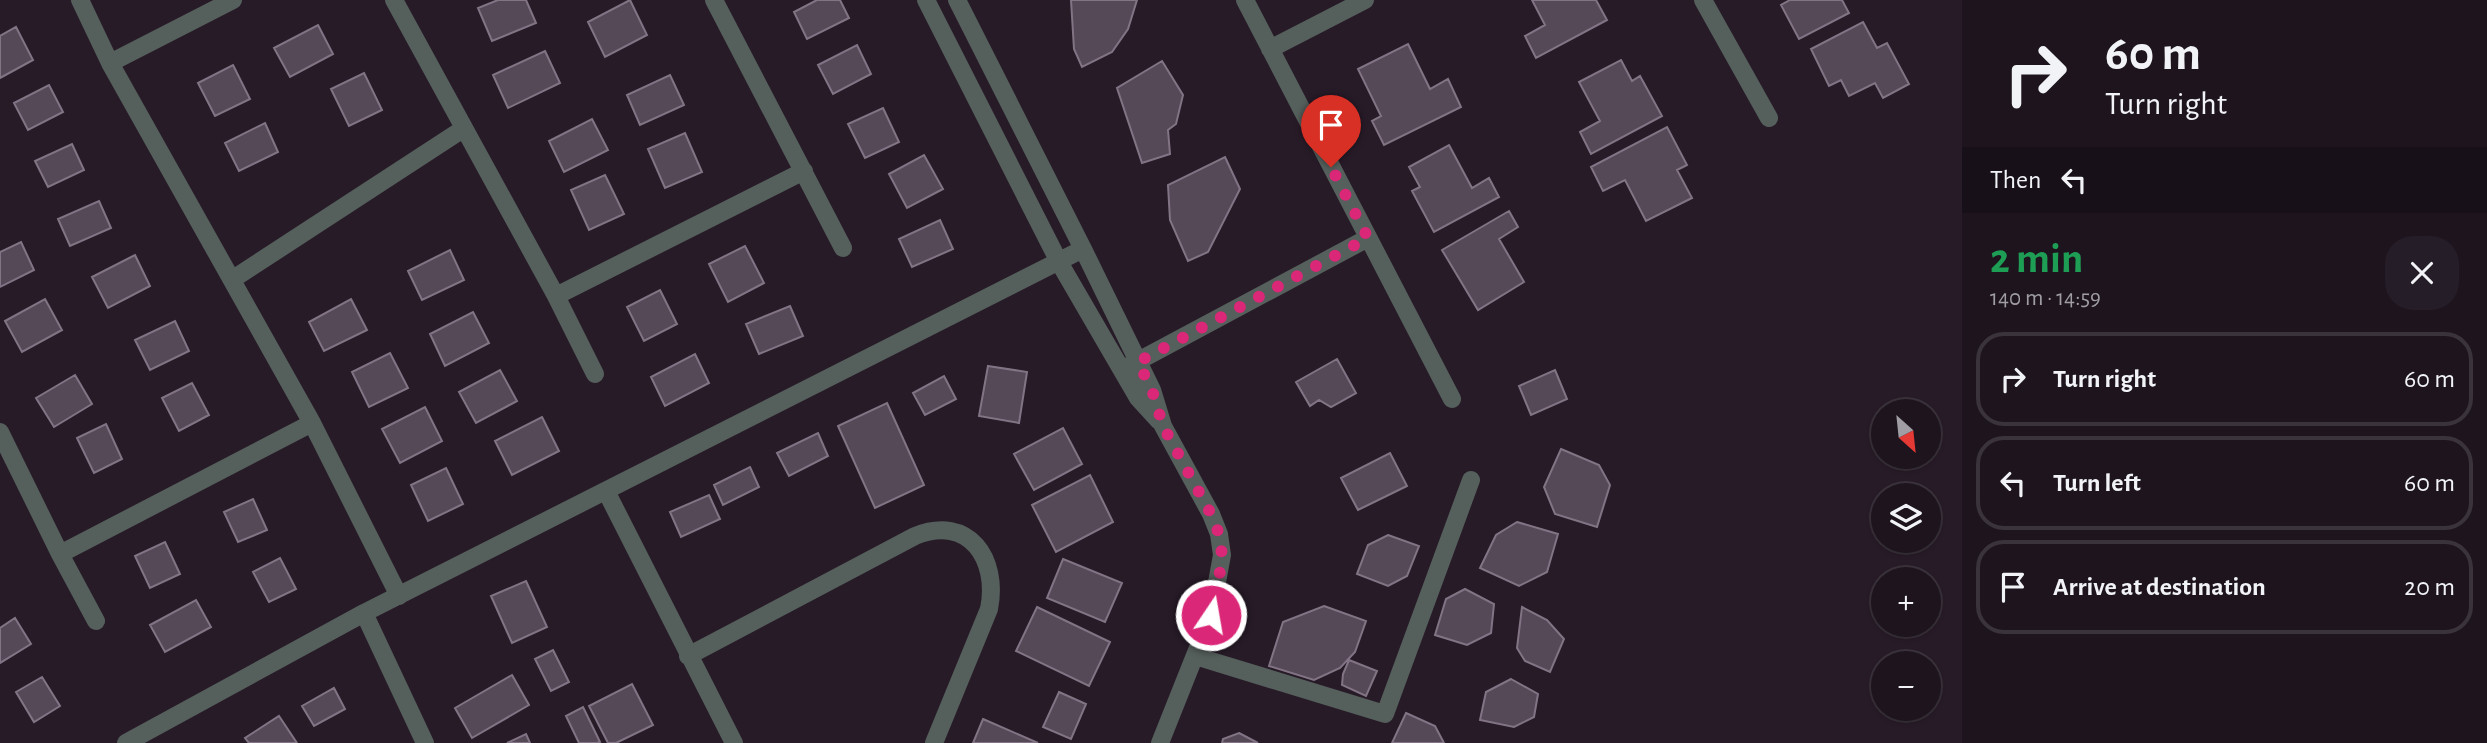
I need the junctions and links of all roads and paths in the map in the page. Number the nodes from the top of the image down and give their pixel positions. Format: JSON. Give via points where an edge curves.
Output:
{"nodes":[{"id":1,"x":80,"y":0,"type":"edge"},
{"id":2,"x":233,"y":0,"type":"edge"},
{"id":3,"x":394,"y":0,"type":"edge"},
{"id":4,"x":714,"y":0,"type":"edge"},
{"id":5,"x":926,"y":0,"type":"edge"},
{"id":6,"x":957,"y":0,"type":"edge"},
{"id":7,"x":1245,"y":0,"type":"edge"},
{"id":8,"x":1365,"y":0,"type":"edge"},
{"id":9,"x":1703,"y":0,"type":"edge"},
{"id":10,"x":1270,"y":50,"type":"junction"},
{"id":11,"x":110,"y":63,"type":"junction"},
{"id":12,"x":1769,"y":118,"type":"dead end"},
{"id":13,"x":463,"y":129,"type":"junction"},
{"id":14,"x":804,"y":171,"type":"junction"},
{"id":15,"x":1368,"y":238,"type":"junction"},
{"id":16,"x":843,"y":248,"type":"dead end"},
{"id":17,"x":1083,"y":249,"type":"junction"},
{"id":18,"x":1059,"y":262,"type":"junction"},
{"id":19,"x":233,"y":279,"type":"junction"},
{"id":20,"x":556,"y":296,"type":"junction"},
{"id":21,"x":1130,"y":366,"type":"junction"},
{"id":22,"x":595,"y":373,"type":"dead end"},
{"id":23,"x":1452,"y":399,"type":"dead end"},
{"id":24,"x":312,"y":423,"type":"junction"},
{"id":25,"x":0,"y":432,"type":"edge"},
{"id":26,"x":1471,"y":480,"type":"dead end"},
{"id":27,"x":606,"y":491,"type":"junction"},
{"id":28,"x":60,"y":554,"type":"junction"},
{"id":29,"x":399,"y":596,"type":"junction"},
{"id":30,"x":364,"y":613,"type":"junction"},
{"id":31,"x":96,"y":621,"type":"dead end"},
{"id":32,"x":688,"y":656,"type":"junction"},
{"id":33,"x":1195,"y":656,"type":"junction"},
{"id":34,"x":126,"y":743,"type":"edge"},
{"id":35,"x":425,"y":743,"type":"edge"},
{"id":36,"x":734,"y":743,"type":"edge"},
{"id":37,"x":934,"y":743,"type":"edge"},
{"id":38,"x":1160,"y":743,"type":"edge"}],
"edges":[{"from":1,"to":11,"type":"street"},
{"from":2,"to":11,"type":"street"},
{"from":3,"to":13,"type":"street"},
{"from":4,"to":14,"type":"street"},
{"from":5,"to":18,"type":"street"},
{"from":6,"to":17,"type":"street"},
{"from":7,"to":10,"type":"street"},
{"from":8,"to":10,"type":"street"},
{"from":9,"to":12,"type":"street"},
{"from":10,"to":15,"type":"street"},
{"from":11,"to":19,"type":"street"},
{"from":13,"to":19,"type":"street"},
{"from":13,"to":20,"type":"street"},
{"from":14,"to":16,"type":"street"},
{"from":14,"to":20,"type":"street"},
{"from":15,"to":21,"type":"street"},
{"from":15,"to":23,"type":"street"},
{"from":17,"to":18,"type":"street"},
{"from":17,"to":21,"type":"street"},
{"from":18,"to":21,"type":"street"},
{"from":18,"to":27,"type":"street"},
{"from":19,"to":24,"type":"street"},
{"from":20,"to":22,"type":"street"},
{"from":21,"to":33,"type":"street","via":[[1138,398],[1163,426],[1219,534],[1218,587]]},
{"from":24,"to":28,"type":"street"},
{"from":24,"to":29,"type":"street"},
{"from":25,"to":28,"type":"street"},
{"from":26,"to":33,"type":"street","via":[[1385,714]]},
{"from":27,"to":29,"type":"street"},
{"from":27,"to":32,"type":"street"},
{"from":28,"to":31,"type":"street"},
{"from":29,"to":30,"type":"street"},
{"from":30,"to":34,"type":"street"},
{"from":30,"to":35,"type":"street"},
{"from":32,"to":36,"type":"street"},
{"from":32,"to":37,"type":"street","via":[[915,536],[946,529],[973,541],[982,551],[993,590]]},
{"from":33,"to":38,"type":"street"}]}
